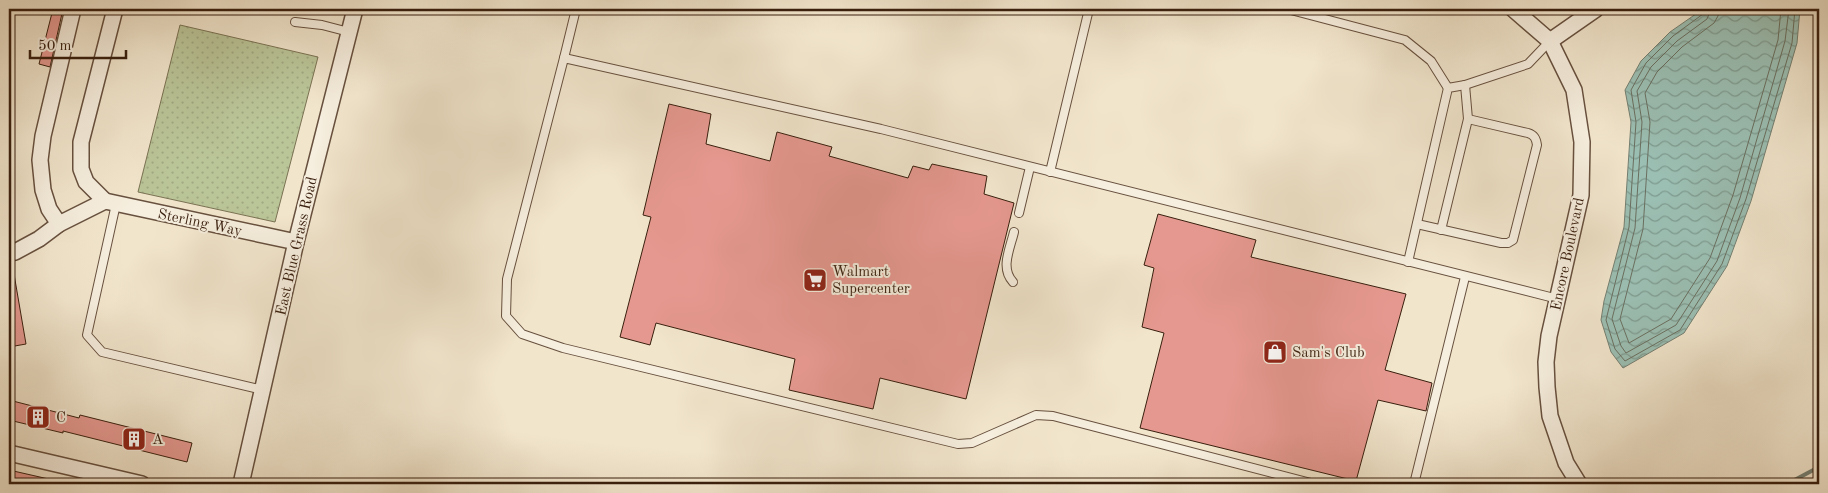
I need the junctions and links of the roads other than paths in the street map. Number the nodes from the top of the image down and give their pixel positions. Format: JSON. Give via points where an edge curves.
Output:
{"nodes":[{"id":1,"x":73,"y":9,"type":"edge"},
{"id":2,"x":115,"y":9,"type":"edge"},
{"id":3,"x":355,"y":9,"type":"edge"},
{"id":4,"x":576,"y":9,"type":"edge"},
{"id":5,"x":1089,"y":9,"type":"edge"},
{"id":6,"x":1288,"y":9,"type":"edge"},
{"id":7,"x":1513,"y":9,"type":"edge"},
{"id":8,"x":1596,"y":9,"type":"edge"},
{"id":9,"x":295,"y":22,"type":"dead end"},
{"id":10,"x":349,"y":32,"type":"junction"},
{"id":11,"x":1550,"y":41,"type":"junction"},
{"id":12,"x":564,"y":58,"type":"junction"},
{"id":13,"x":1465,"y":84,"type":"junction"},
{"id":14,"x":1448,"y":88,"type":"junction"},
{"id":15,"x":1468,"y":119,"type":"junction"},
{"id":16,"x":1030,"y":167,"type":"junction"},
{"id":17,"x":1050,"y":172,"type":"junction"},
{"id":18,"x":111,"y":202,"type":"junction"},
{"id":19,"x":1019,"y":213,"type":"dead end"},
{"id":20,"x":59,"y":224,"type":"junction"},
{"id":21,"x":1417,"y":224,"type":"junction"},
{"id":22,"x":1441,"y":230,"type":"junction"},
{"id":23,"x":1014,"y":232,"type":"dead end"},
{"id":24,"x":296,"y":242,"type":"junction"},
{"id":25,"x":9,"y":253,"type":"edge"},
{"id":26,"x":1408,"y":262,"type":"junction"},
{"id":27,"x":1465,"y":276,"type":"junction"},
{"id":28,"x":1012,"y":282,"type":"dead end"},
{"id":29,"x":1558,"y":299,"type":"junction"},
{"id":30,"x":263,"y":390,"type":"junction"},
{"id":31,"x":9,"y":453,"type":"edge"},
{"id":32,"x":142,"y":484,"type":"edge"},
{"id":33,"x":241,"y":484,"type":"edge"},
{"id":34,"x":1315,"y":484,"type":"edge"},
{"id":35,"x":1414,"y":484,"type":"edge"},
{"id":36,"x":1579,"y":484,"type":"edge"}],
"edges":[{"from":1,"to":20,"type":"street","via":[[40,160],[43,190],[49,209]]},
{"from":2,"to":18,"type":"street","via":[[81,142],[81,169],[86,182]]},
{"from":3,"to":10,"type":"street","name":"East Blue Grass Road"},
{"from":4,"to":12,"type":"lane"},
{"from":5,"to":17,"type":"lane"},
{"from":6,"to":14,"type":"lane","via":[[1405,40],[1431,61]]},
{"from":7,"to":11,"type":"street","name":"Encore Boulevard"},
{"from":8,"to":11,"type":"street"},
{"from":9,"to":10,"type":"lane"},
{"from":10,"to":24,"type":"street","name":"East Blue Grass Road"},
{"from":11,"to":13,"type":"lane","via":[[1528,64]]},
{"from":11,"to":29,"type":"street","name":"Encore Boulevard","via":[[1574,90],[1582,142],[1581,195]]},
{"from":12,"to":16,"type":"lane","via":[[881,129]]},
{"from":12,"to":34,"type":"lane","via":[[507,279],[506,316],[522,334],[563,348],[958,444],[972,443],[1036,415],[1053,416]]},
{"from":13,"to":14,"type":"lane"},
{"from":13,"to":15,"type":"lane"},
{"from":14,"to":21,"type":"lane"},
{"from":15,"to":22,"type":"lane"},
{"from":15,"to":22,"type":"lane","via":[[1528,133],[1533,135],[1537,145],[1513,240],[1501,243]]},
{"from":16,"to":17,"type":"lane"},
{"from":16,"to":19,"type":"lane"},
{"from":17,"to":26,"type":"lane"},
{"from":18,"to":20,"type":"street"},
{"from":18,"to":24,"type":"street","name":"Sterling Way"},
{"from":18,"to":30,"type":"lane","via":[[87,335],[102,352]]},
{"from":20,"to":25,"type":"street","via":[[39,239]]},
{"from":21,"to":22,"type":"lane"},
{"from":21,"to":26,"type":"lane"},
{"from":23,"to":28,"type":"lane","via":[[1006,264],[1006,272]]},
{"from":24,"to":30,"type":"street","name":"East Blue Grass Road"},
{"from":26,"to":27,"type":"lane"},
{"from":27,"to":29,"type":"lane"},
{"from":27,"to":35,"type":"lane"},
{"from":29,"to":36,"type":"street","name":"Encore Boulevard","via":[[1546,362],[1550,416],[1566,463]]},
{"from":30,"to":33,"type":"street","name":"East Blue Grass Road"},
{"from":31,"to":32,"type":"street"}]}
